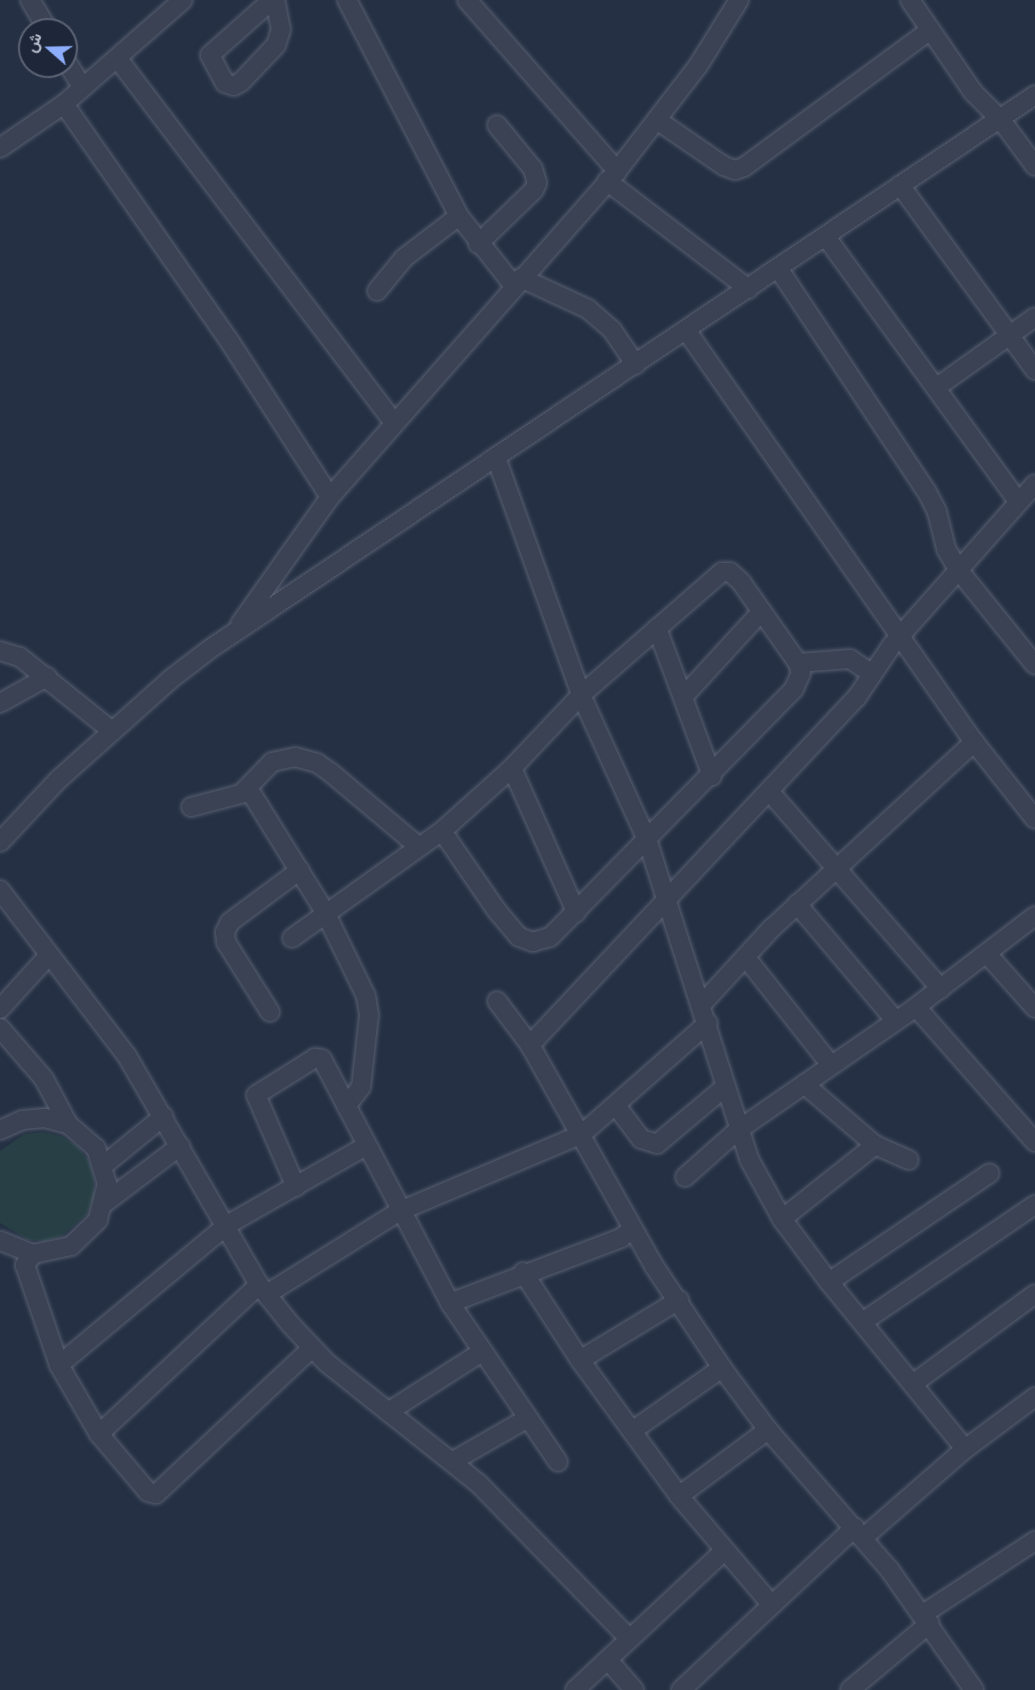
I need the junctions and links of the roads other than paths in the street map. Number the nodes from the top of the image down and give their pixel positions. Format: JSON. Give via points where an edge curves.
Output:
{"nodes":[{"id":1,"x":30,"y":0,"type":"edge"},
{"id":2,"x":183,"y":0,"type":"edge"},
{"id":3,"x":273,"y":0,"type":"edge"},
{"id":4,"x":347,"y":0,"type":"edge"},
{"id":5,"x":467,"y":0,"type":"edge"},
{"id":6,"x":739,"y":0,"type":"edge"},
{"id":7,"x":910,"y":0,"type":"edge"},
{"id":8,"x":41,"y":18,"type":"edge"},
{"id":9,"x":929,"y":31,"type":"junction"},
{"id":10,"x":118,"y":59,"type":"junction"},
{"id":11,"x":76,"y":78,"type":"edge"},
{"id":12,"x":82,"y":87,"type":"junction"},
{"id":13,"x":1035,"y":95,"type":"edge"},
{"id":14,"x":64,"y":104,"type":"junction"},
{"id":15,"x":657,"y":120,"type":"junction"},
{"id":16,"x":1001,"y":120,"type":"junction"},
{"id":17,"x":497,"y":125,"type":"dead end"},
{"id":18,"x":0,"y":148,"type":"edge"},
{"id":19,"x":1035,"y":166,"type":"edge"},
{"id":20,"x":612,"y":176,"type":"junction"},
{"id":21,"x":900,"y":185,"type":"junction"},
{"id":22,"x":459,"y":216,"type":"junction"},
{"id":23,"x":826,"y":237,"type":"junction"},
{"id":24,"x":478,"y":244,"type":"junction"},
{"id":25,"x":778,"y":268,"type":"junction"},
{"id":26,"x":518,"y":282,"type":"junction"},
{"id":27,"x":748,"y":289,"type":"junction"},
{"id":28,"x":377,"y":291,"type":"dead end"},
{"id":29,"x":1035,"y":316,"type":"edge"},
{"id":30,"x":686,"y":330,"type":"junction"},
{"id":31,"x":1008,"y":335,"type":"junction"},
{"id":32,"x":636,"y":365,"type":"junction"},
{"id":33,"x":1035,"y":370,"type":"edge"},
{"id":34,"x":937,"y":387,"type":"junction"},
{"id":35,"x":394,"y":422,"type":"junction"},
{"id":36,"x":497,"y":460,"type":"junction"},
{"id":37,"x":1035,"y":484,"type":"edge"},
{"id":38,"x":330,"y":497,"type":"junction"},
{"id":39,"x":1018,"y":501,"type":"junction"},
{"id":40,"x":960,"y":572,"type":"junction"},
{"id":41,"x":275,"y":574,"type":"junction"},
{"id":42,"x":292,"y":593,"type":"junction"},
{"id":43,"x":762,"y":611,"type":"junction"},
{"id":44,"x":657,"y":628,"type":"junction"},
{"id":45,"x":234,"y":633,"type":"junction"},
{"id":46,"x":901,"y":634,"type":"junction"},
{"id":47,"x":0,"y":651,"type":"edge"},
{"id":48,"x":798,"y":663,"type":"junction"},
{"id":49,"x":1035,"y":665,"type":"edge"},
{"id":50,"x":872,"y":674,"type":"junction"},
{"id":51,"x":47,"y":677,"type":"junction"},
{"id":52,"x":581,"y":694,"type":"junction"},
{"id":53,"x":684,"y":696,"type":"junction"},
{"id":54,"x":0,"y":703,"type":"edge"},
{"id":55,"x":112,"y":731,"type":"junction"},
{"id":56,"x":974,"y":742,"type":"junction"},
{"id":57,"x":512,"y":768,"type":"junction"},
{"id":58,"x":712,"y":776,"type":"junction"},
{"id":59,"x":248,"y":788,"type":"junction"},
{"id":60,"x":769,"y":791,"type":"junction"},
{"id":61,"x":191,"y":807,"type":"dead end"},
{"id":62,"x":1035,"y":819,"type":"edge"},
{"id":63,"x":442,"y":831,"type":"junction"},
{"id":64,"x":0,"y":842,"type":"edge"},
{"id":65,"x":648,"y":842,"type":"junction"},
{"id":66,"x":419,"y":847,"type":"junction"},
{"id":67,"x":835,"y":868,"type":"junction"},
{"id":68,"x":300,"y":870,"type":"junction"},
{"id":69,"x":0,"y":890,"type":"edge"},
{"id":70,"x":668,"y":898,"type":"junction"},
{"id":71,"x":797,"y":904,"type":"junction"},
{"id":72,"x":325,"y":912,"type":"junction"},
{"id":73,"x":576,"y":912,"type":"junction"},
{"id":74,"x":1035,"y":916,"type":"edge"},
{"id":75,"x":292,"y":938,"type":"dead end"},
{"id":76,"x":48,"y":955,"type":"junction"},
{"id":77,"x":988,"y":955,"type":"junction"},
{"id":78,"x":747,"y":959,"type":"junction"},
{"id":79,"x":940,"y":989,"type":"junction"},
{"id":80,"x":497,"y":1001,"type":"dead end"},
{"id":81,"x":702,"y":1004,"type":"junction"},
{"id":82,"x":916,"y":1007,"type":"junction"},
{"id":83,"x":1035,"y":1008,"type":"edge"},
{"id":84,"x":0,"y":1009,"type":"edge"},
{"id":85,"x":270,"y":1012,"type":"dead end"},
{"id":86,"x":896,"y":1021,"type":"junction"},
{"id":87,"x":708,"y":1023,"type":"junction"},
{"id":88,"x":0,"y":1028,"type":"edge"},
{"id":89,"x":530,"y":1045,"type":"junction"},
{"id":90,"x":831,"y":1065,"type":"junction"},
{"id":91,"x":804,"y":1084,"type":"junction"},
{"id":92,"x":725,"y":1087,"type":"junction"},
{"id":93,"x":346,"y":1106,"type":"junction"},
{"id":94,"x":617,"y":1107,"type":"junction"},
{"id":95,"x":164,"y":1116,"type":"junction"},
{"id":96,"x":68,"y":1124,"type":"junction"},
{"id":97,"x":0,"y":1130,"type":"edge"},
{"id":98,"x":738,"y":1130,"type":"junction"},
{"id":99,"x":582,"y":1134,"type":"junction"},
{"id":100,"x":1035,"y":1142,"type":"edge"},
{"id":101,"x":875,"y":1145,"type":"junction"},
{"id":102,"x":180,"y":1146,"type":"junction"},
{"id":103,"x":366,"y":1146,"type":"junction"},
{"id":104,"x":909,"y":1160,"type":"dead end"},
{"id":105,"x":104,"y":1166,"type":"junction"},
{"id":106,"x":990,"y":1173,"type":"dead end"},
{"id":107,"x":685,"y":1177,"type":"dead end"},
{"id":108,"x":296,"y":1187,"type":"junction"},
{"id":109,"x":106,"y":1202,"type":"junction"},
{"id":110,"x":1035,"y":1205,"type":"edge"},
{"id":111,"x":400,"y":1211,"type":"junction"},
{"id":112,"x":782,"y":1219,"type":"junction"},
{"id":113,"x":227,"y":1225,"type":"junction"},
{"id":114,"x":632,"y":1229,"type":"junction"},
{"id":115,"x":4,"y":1247,"type":"edge"},
{"id":116,"x":33,"y":1254,"type":"junction"},
{"id":117,"x":523,"y":1272,"type":"junction"},
{"id":118,"x":829,"y":1282,"type":"junction"},
{"id":119,"x":263,"y":1289,"type":"junction"},
{"id":120,"x":1035,"y":1294,"type":"edge"},
{"id":121,"x":679,"y":1300,"type":"junction"},
{"id":122,"x":450,"y":1303,"type":"junction"},
{"id":123,"x":864,"y":1321,"type":"junction"},
{"id":124,"x":312,"y":1348,"type":"junction"},
{"id":125,"x":482,"y":1352,"type":"junction"},
{"id":126,"x":580,"y":1360,"type":"junction"},
{"id":127,"x":59,"y":1365,"type":"junction"},
{"id":128,"x":722,"y":1368,"type":"junction"},
{"id":129,"x":914,"y":1383,"type":"junction"},
{"id":130,"x":1035,"y":1397,"type":"edge"},
{"id":131,"x":388,"y":1412,"type":"junction"},
{"id":132,"x":528,"y":1418,"type":"junction"},
{"id":133,"x":768,"y":1430,"type":"junction"},
{"id":134,"x":632,"y":1431,"type":"junction"},
{"id":135,"x":99,"y":1434,"type":"junction"},
{"id":136,"x":965,"y":1449,"type":"junction"},
{"id":137,"x":453,"y":1461,"type":"junction"},
{"id":138,"x":558,"y":1462,"type":"dead end"},
{"id":139,"x":679,"y":1496,"type":"junction"},
{"id":140,"x":859,"y":1532,"type":"junction"},
{"id":141,"x":1035,"y":1541,"type":"edge"},
{"id":142,"x":724,"y":1551,"type":"junction"},
{"id":143,"x":770,"y":1604,"type":"junction"},
{"id":144,"x":926,"y":1619,"type":"junction"},
{"id":145,"x":629,"y":1638,"type":"junction"},
{"id":146,"x":608,"y":1660,"type":"junction"},
{"id":147,"x":575,"y":1690,"type":"edge"},
{"id":148,"x":634,"y":1690,"type":"edge"},
{"id":149,"x":681,"y":1690,"type":"edge"},
{"id":150,"x":850,"y":1690,"type":"edge"},
{"id":151,"x":974,"y":1690,"type":"edge"}],
"edges":[{"from":1,"to":8,"type":"street"},
{"from":2,"to":10,"type":"street"},
{"from":3,"to":3,"type":"street","via":[[210,55],[225,83],[234,86],[241,82],[276,45],[281,30]]},
{"from":4,"to":22,"type":"street"},
{"from":5,"to":20,"type":"street"},
{"from":6,"to":15,"type":"street","via":[[710,49]]},
{"from":7,"to":9,"type":"street"},
{"from":9,"to":15,"type":"street","via":[[735,170]]},
{"from":9,"to":16,"type":"street","via":[[973,92]]},
{"from":10,"to":12,"type":"street"},
{"from":10,"to":35,"type":"street"},
{"from":11,"to":12,"type":"street"},
{"from":12,"to":14,"type":"street"},
{"from":13,"to":16,"type":"street"},
{"from":14,"to":18,"type":"street"},
{"from":14,"to":38,"type":"street","via":[[231,342]]},
{"from":15,"to":20,"type":"street"},
{"from":16,"to":19,"type":"street"},
{"from":16,"to":21,"type":"street"},
{"from":17,"to":24,"type":"street","via":[[533,169],[537,183]]},
{"from":20,"to":26,"type":"street"},
{"from":20,"to":27,"type":"street"},
{"from":21,"to":23,"type":"street"},
{"from":21,"to":31,"type":"street"},
{"from":22,"to":24,"type":"street"},
{"from":22,"to":28,"type":"street","via":[[404,258]]},
{"from":23,"to":25,"type":"street"},
{"from":23,"to":34,"type":"street"},
{"from":24,"to":26,"type":"street"},
{"from":25,"to":27,"type":"street"},
{"from":25,"to":40,"type":"street","via":[[927,492],[937,512],[946,549]]},
{"from":26,"to":32,"type":"street","via":[[588,309],[612,330]]},
{"from":26,"to":35,"type":"street"},
{"from":27,"to":30,"type":"street"},
{"from":29,"to":31,"type":"street"},
{"from":30,"to":32,"type":"street"},
{"from":30,"to":46,"type":"street"},
{"from":31,"to":33,"type":"street"},
{"from":31,"to":34,"type":"street"},
{"from":32,"to":36,"type":"street"},
{"from":34,"to":39,"type":"street"},
{"from":35,"to":38,"type":"street"},
{"from":36,"to":42,"type":"street"},
{"from":36,"to":52,"type":"street"},
{"from":37,"to":39,"type":"street"},
{"from":38,"to":41,"type":"street"},
{"from":39,"to":40,"type":"street"},
{"from":40,"to":46,"type":"street"},
{"from":40,"to":49,"type":"street"},
{"from":41,"to":42,"type":"street"},
{"from":41,"to":45,"type":"street"},
{"from":42,"to":45,"type":"street"},
{"from":43,"to":44,"type":"street","via":[[741,582],[726,570]]},
{"from":43,"to":48,"type":"street"},
{"from":43,"to":53,"type":"street"},
{"from":44,"to":52,"type":"street"},
{"from":44,"to":53,"type":"street"},
{"from":45,"to":55,"type":"street","via":[[172,678]]},
{"from":46,"to":50,"type":"street"},
{"from":46,"to":56,"type":"street"},
{"from":47,"to":51,"type":"street","via":[[20,657]]},
{"from":48,"to":50,"type":"street","via":[[850,658]]},
{"from":48,"to":58,"type":"street","via":[[801,673],[794,689]]},
{"from":50,"to":60,"type":"street","via":[[857,697]]},
{"from":51,"to":54,"type":"street"},
{"from":51,"to":55,"type":"street"},
{"from":52,"to":57,"type":"street"},
{"from":52,"to":65,"type":"street"},
{"from":53,"to":58,"type":"street"},
{"from":55,"to":64,"type":"street","via":[[59,779]]},
{"from":56,"to":62,"type":"street"},
{"from":56,"to":67,"type":"street"},
{"from":57,"to":63,"type":"street"},
{"from":57,"to":73,"type":"street"},
{"from":58,"to":65,"type":"street"},
{"from":59,"to":61,"type":"street","via":[[241,794]]},
{"from":59,"to":66,"type":"street","via":[[256,775],[284,757],[317,763]]},
{"from":59,"to":68,"type":"street"},
{"from":60,"to":67,"type":"street"},
{"from":60,"to":70,"type":"street"},
{"from":63,"to":66,"type":"street"},
{"from":63,"to":73,"type":"street","via":[[519,937],[533,942],[550,937]]},
{"from":65,"to":70,"type":"street"},
{"from":65,"to":73,"type":"street"},
{"from":66,"to":72,"type":"street"},
{"from":67,"to":71,"type":"street"},
{"from":67,"to":79,"type":"street"},
{"from":68,"to":72,"type":"street"},
{"from":68,"to":85,"type":"street","via":[[230,922],[225,932],[226,942]]},
{"from":69,"to":76,"type":"street"},
{"from":70,"to":81,"type":"street"},
{"from":70,"to":89,"type":"street"},
{"from":71,"to":78,"type":"street"},
{"from":71,"to":86,"type":"street"},
{"from":72,"to":75,"type":"street"},
{"from":72,"to":93,"type":"street","via":[[368,1005],[361,1086]]},
{"from":74,"to":77,"type":"street"},
{"from":76,"to":84,"type":"street"},
{"from":76,"to":95,"type":"street","via":[[127,1056]]},
{"from":77,"to":79,"type":"street"},
{"from":77,"to":83,"type":"street"},
{"from":78,"to":81,"type":"street"},
{"from":78,"to":90,"type":"street"},
{"from":79,"to":82,"type":"street"},
{"from":80,"to":89,"type":"street"},
{"from":81,"to":87,"type":"street"},
{"from":82,"to":86,"type":"street"},
{"from":82,"to":100,"type":"street"},
{"from":86,"to":90,"type":"street"},
{"from":87,"to":92,"type":"street"},
{"from":87,"to":94,"type":"street"},
{"from":88,"to":96,"type":"street","via":[[40,1073]]},
{"from":89,"to":99,"type":"street"},
{"from":90,"to":91,"type":"street"},
{"from":91,"to":98,"type":"street"},
{"from":91,"to":101,"type":"street"},
{"from":92,"to":94,"type":"street","via":[[657,1144],[641,1139]]},
{"from":92,"to":98,"type":"street"},
{"from":93,"to":103,"type":"street"},
{"from":93,"to":108,"type":"street","via":[[321,1059],[315,1058],[258,1092],[256,1100]]},
{"from":94,"to":99,"type":"street"},
{"from":95,"to":102,"type":"street"},
{"from":95,"to":105,"type":"street"},
{"from":96,"to":97,"type":"street","via":[[45,1118],[22,1120]]},
{"from":96,"to":105,"type":"street","via":[[96,1148]]},
{"from":98,"to":107,"type":"street"},
{"from":98,"to":112,"type":"street"},
{"from":99,"to":111,"type":"street"},
{"from":99,"to":114,"type":"street"},
{"from":101,"to":104,"type":"street"},
{"from":101,"to":112,"type":"street"},
{"from":102,"to":109,"type":"street"},
{"from":102,"to":113,"type":"street"},
{"from":103,"to":108,"type":"street"},
{"from":103,"to":111,"type":"street"},
{"from":105,"to":109,"type":"street"},
{"from":106,"to":118,"type":"street"},
{"from":108,"to":113,"type":"street"},
{"from":109,"to":116,"type":"street","via":[[99,1220],[71,1246]]},
{"from":110,"to":123,"type":"street"},
{"from":111,"to":119,"type":"street"},
{"from":111,"to":122,"type":"street"},
{"from":112,"to":118,"type":"street"},
{"from":113,"to":119,"type":"street"},
{"from":113,"to":127,"type":"street"},
{"from":114,"to":117,"type":"street","via":[[621,1238]]},
{"from":114,"to":121,"type":"street"},
{"from":115,"to":116,"type":"street"},
{"from":116,"to":127,"type":"street","via":[[26,1265]]},
{"from":117,"to":122,"type":"street"},
{"from":117,"to":126,"type":"street"},
{"from":118,"to":123,"type":"street"},
{"from":119,"to":124,"type":"street"},
{"from":119,"to":135,"type":"street"},
{"from":120,"to":129,"type":"street"},
{"from":121,"to":126,"type":"street"},
{"from":121,"to":128,"type":"street"},
{"from":122,"to":125,"type":"street"},
{"from":123,"to":129,"type":"street"},
{"from":124,"to":131,"type":"street"},
{"from":124,"to":135,"type":"street","via":[[156,1494],[148,1492]]},
{"from":125,"to":131,"type":"street"},
{"from":125,"to":132,"type":"street"},
{"from":126,"to":134,"type":"street"},
{"from":127,"to":135,"type":"street"},
{"from":128,"to":133,"type":"street"},
{"from":128,"to":134,"type":"street"},
{"from":129,"to":136,"type":"street"},
{"from":130,"to":136,"type":"street"},
{"from":131,"to":137,"type":"street"},
{"from":132,"to":137,"type":"street"},
{"from":132,"to":138,"type":"street"},
{"from":133,"to":139,"type":"street"},
{"from":133,"to":140,"type":"street"},
{"from":134,"to":139,"type":"street"},
{"from":136,"to":140,"type":"street"},
{"from":137,"to":145,"type":"street"},
{"from":139,"to":142,"type":"street"},
{"from":140,"to":143,"type":"street"},
{"from":140,"to":144,"type":"street"},
{"from":141,"to":144,"type":"street"},
{"from":142,"to":143,"type":"street"},
{"from":142,"to":145,"type":"street"},
{"from":143,"to":149,"type":"street"},
{"from":144,"to":150,"type":"street"},
{"from":144,"to":151,"type":"street"},
{"from":145,"to":146,"type":"street"},
{"from":146,"to":147,"type":"street"},
{"from":146,"to":148,"type":"street"}]}
